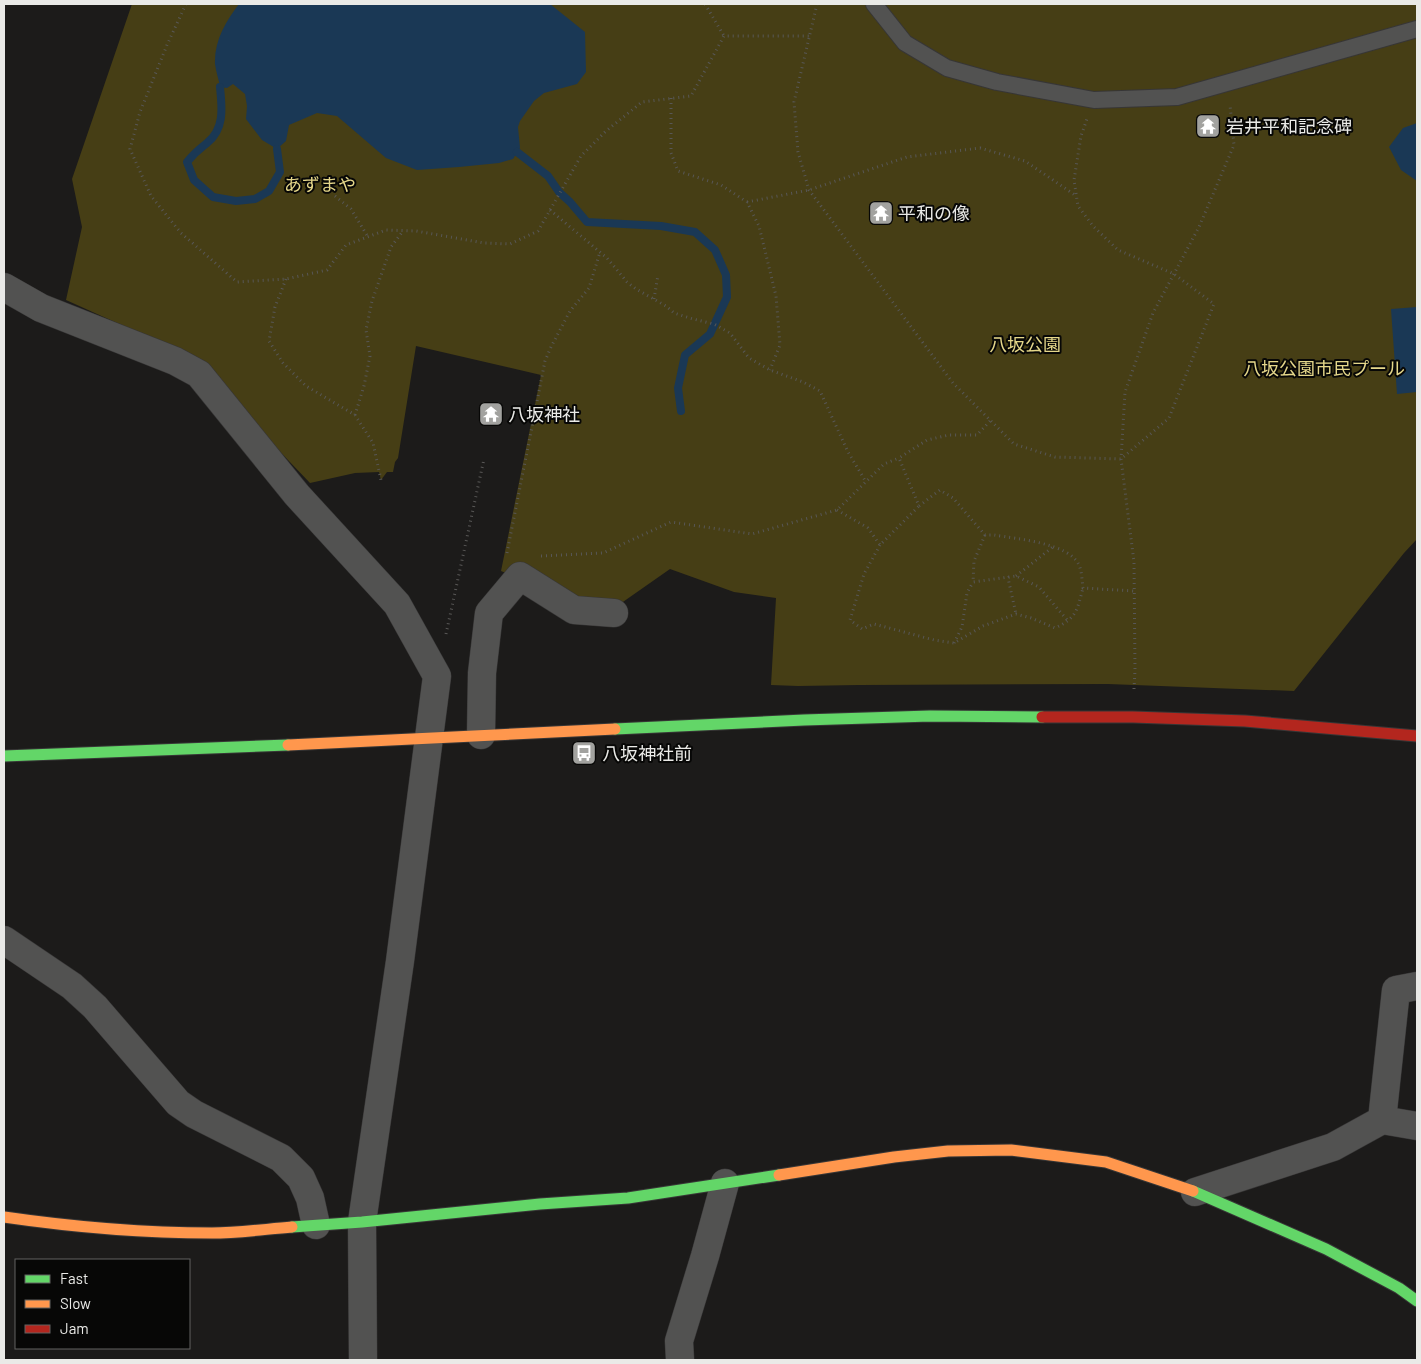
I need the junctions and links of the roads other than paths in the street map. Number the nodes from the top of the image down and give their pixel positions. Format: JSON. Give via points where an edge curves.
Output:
{"nodes":[{"id":1,"x":874,"y":4,"type":"edge"},
{"id":2,"x":1417,"y":29,"type":"edge"},
{"id":3,"x":4,"y":287,"type":"edge"},
{"id":4,"x":614,"y":613,"type":"dead end"},
{"id":5,"x":481,"y":735,"type":"junction"},
{"id":6,"x":1417,"y":736,"type":"edge"},
{"id":7,"x":429,"y":737,"type":"junction"},
{"id":8,"x":4,"y":756,"type":"edge"},
{"id":9,"x":4,"y":940,"type":"edge"},
{"id":10,"x":1417,"y":986,"type":"edge"},
{"id":11,"x":1382,"y":1120,"type":"junction"},
{"id":12,"x":1417,"y":1126,"type":"edge"},
{"id":13,"x":725,"y":1183,"type":"junction"},
{"id":14,"x":1195,"y":1192,"type":"junction"},
{"id":15,"x":4,"y":1217,"type":"edge"},
{"id":16,"x":362,"y":1222,"type":"junction"},
{"id":17,"x":316,"y":1226,"type":"junction"},
{"id":18,"x":1417,"y":1301,"type":"edge"},
{"id":19,"x":363,"y":1360,"type":"edge"},
{"id":20,"x":680,"y":1360,"type":"edge"}],
"edges":[{"from":1,"to":2,"type":"lane","via":[[905,44],[947,68],[997,82],[1094,100],[1177,97]]},
{"from":3,"to":7,"type":"street","via":[[40,308],[175,361],[199,374],[297,495],[397,604],[437,676]]},
{"from":4,"to":5,"type":"street","via":[[574,610],[520,576],[489,613],[482,673]]},
{"from":5,"to":6,"type":"street","via":[[901,717],[1133,717]]},
{"from":5,"to":7,"type":"street"},
{"from":7,"to":8,"type":"street"},
{"from":7,"to":16,"type":"street"},
{"from":9,"to":17,"type":"street","via":[[72,986],[95,1007],[178,1103],[281,1158],[300,1178],[310,1198]]},
{"from":10,"to":11,"type":"street","via":[[1396,990]]},
{"from":11,"to":12,"type":"street"},
{"from":11,"to":14,"type":"street","via":[[1332,1147]]},
{"from":13,"to":14,"type":"street","via":[[894,1157],[948,1151],[1011,1150],[1106,1162]]},
{"from":13,"to":16,"type":"street","via":[[628,1198]]},
{"from":13,"to":20,"type":"street","via":[[680,1341]]},
{"from":14,"to":18,"type":"street","via":[[1326,1249]]},
{"from":15,"to":17,"type":"street","via":[[132,1231],[214,1233]]},
{"from":16,"to":17,"type":"street"},
{"from":16,"to":19,"type":"street"}]}
